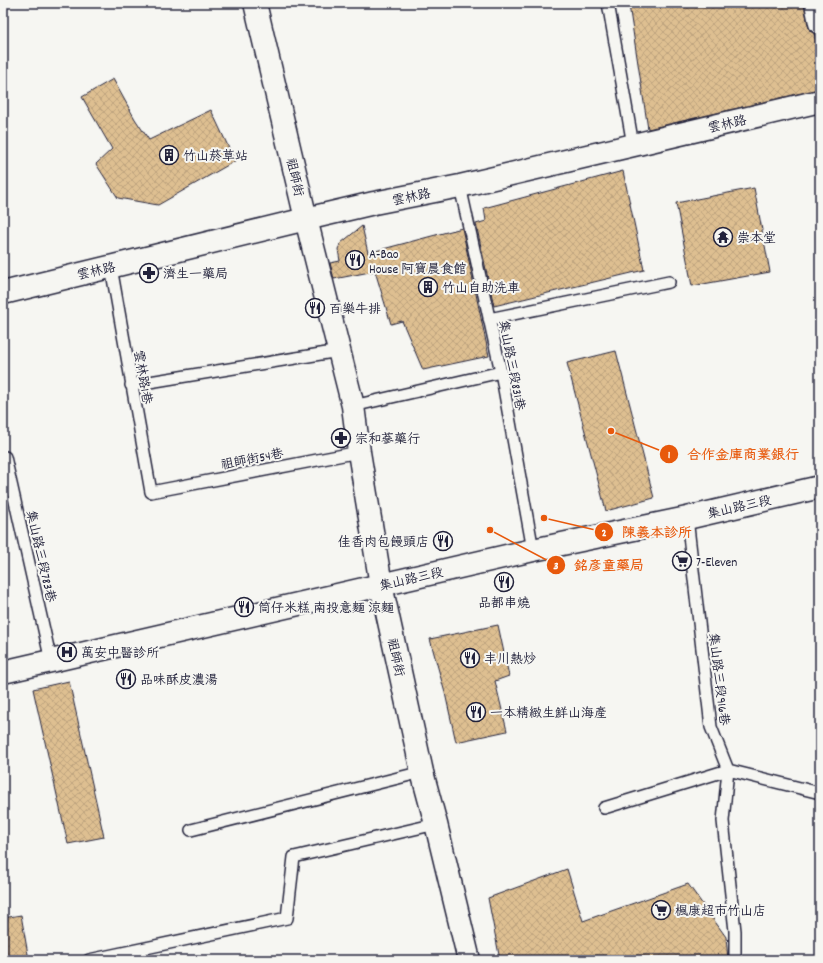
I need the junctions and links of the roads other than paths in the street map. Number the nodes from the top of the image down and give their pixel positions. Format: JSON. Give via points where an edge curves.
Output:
{"nodes":[{"id":1,"x":255,"y":3,"type":"edge"},
{"id":2,"x":608,"y":3,"type":"edge"},
{"id":3,"x":816,"y":3,"type":"edge"},
{"id":4,"x":820,"y":23,"type":"edge"},
{"id":5,"x":820,"y":101,"type":"edge"},
{"id":6,"x":633,"y":145,"type":"junction"},
{"id":7,"x":460,"y":186,"type":"junction"},
{"id":8,"x":306,"y":219,"type":"junction"},
{"id":9,"x":111,"y":267,"type":"junction"},
{"id":10,"x":669,"y":282,"type":"dead end"},
{"id":11,"x":3,"y":293,"type":"edge"},
{"id":12,"x":489,"y":319,"type":"junction"},
{"id":13,"x":339,"y":351,"type":"junction"},
{"id":14,"x":501,"y":372,"type":"junction"},
{"id":15,"x":131,"y":385,"type":"junction"},
{"id":16,"x":353,"y":406,"type":"junction"},
{"id":17,"x":359,"y":452,"type":"junction"},
{"id":18,"x":5,"y":457,"type":"dead end"},
{"id":19,"x":820,"y":487,"type":"edge"},
{"id":20,"x":151,"y":492,"type":"joint"},
{"id":21,"x":687,"y":518,"type":"junction"},
{"id":22,"x":533,"y":550,"type":"junction"},
{"id":23,"x":381,"y":585,"type":"junction"},
{"id":24,"x":51,"y":661,"type":"junction"},
{"id":25,"x":3,"y":672,"type":"edge"},
{"id":26,"x":728,"y":770,"type":"junction"},
{"id":27,"x":422,"y":772,"type":"junction"},
{"id":28,"x":820,"y":793,"type":"edge"},
{"id":29,"x":604,"y":808,"type":"dead end"},
{"id":30,"x":436,"y":824,"type":"junction"},
{"id":31,"x":191,"y":830,"type":"dead end"},
{"id":32,"x":89,"y":960,"type":"edge"},
{"id":33,"x":469,"y":960,"type":"edge"},
{"id":34,"x":735,"y":960,"type":"edge"}],
"edges":[{"from":1,"to":8,"type":"street","name":"祖師街"},
{"from":2,"to":6,"type":"lane"},
{"from":3,"to":4,"type":"street"},
{"from":5,"to":6,"type":"street","name":"雲林路"},
{"from":6,"to":7,"type":"street","name":"雲林路"},
{"from":7,"to":8,"type":"street","name":"雲林路"},
{"from":7,"to":12,"type":"lane","name":"集山路三段831巷"},
{"from":8,"to":9,"type":"street","name":"雲林路"},
{"from":8,"to":13,"type":"street","name":"祖師街"},
{"from":9,"to":11,"type":"street","name":"雲林路"},
{"from":9,"to":15,"type":"lane","name":"雲林路1巷"},
{"from":10,"to":12,"type":"lane"},
{"from":12,"to":14,"type":"lane","name":"集山路三段831巷"},
{"from":13,"to":15,"type":"lane"},
{"from":13,"to":16,"type":"street","name":"祖師街"},
{"from":14,"to":16,"type":"lane"},
{"from":14,"to":22,"type":"lane","name":"集山路三段831巷"},
{"from":15,"to":20,"type":"lane","name":"雲林路1巷"},
{"from":16,"to":17,"type":"street","name":"祖師街"},
{"from":17,"to":20,"type":"lane","name":"祖師街54巷"},
{"from":17,"to":23,"type":"street","name":"祖師街"},
{"from":18,"to":24,"type":"lane","name":"集山路三段783巷"},
{"from":19,"to":21,"type":"street","name":"集山路三段"},
{"from":21,"to":22,"type":"street","name":"集山路三段"},
{"from":21,"to":26,"type":"lane","name":"集山路三段916巷","via":[[711,727]]},
{"from":22,"to":23,"type":"street","name":"集山路三段"},
{"from":23,"to":24,"type":"street","name":"集山路三段"},
{"from":23,"to":27,"type":"street","name":"祖師街"},
{"from":24,"to":25,"type":"street","name":"集山路三段"},
{"from":26,"to":28,"type":"lane"},
{"from":26,"to":29,"type":"lane"},
{"from":26,"to":34,"type":"lane","name":"集山路三段916巷","via":[[722,821],[735,931]]},
{"from":27,"to":30,"type":"street","name":"祖師街"},
{"from":27,"to":31,"type":"lane"},
{"from":30,"to":32,"type":"lane","via":[[294,857],[286,918]]},
{"from":30,"to":33,"type":"street","name":"祖師街"}]}
